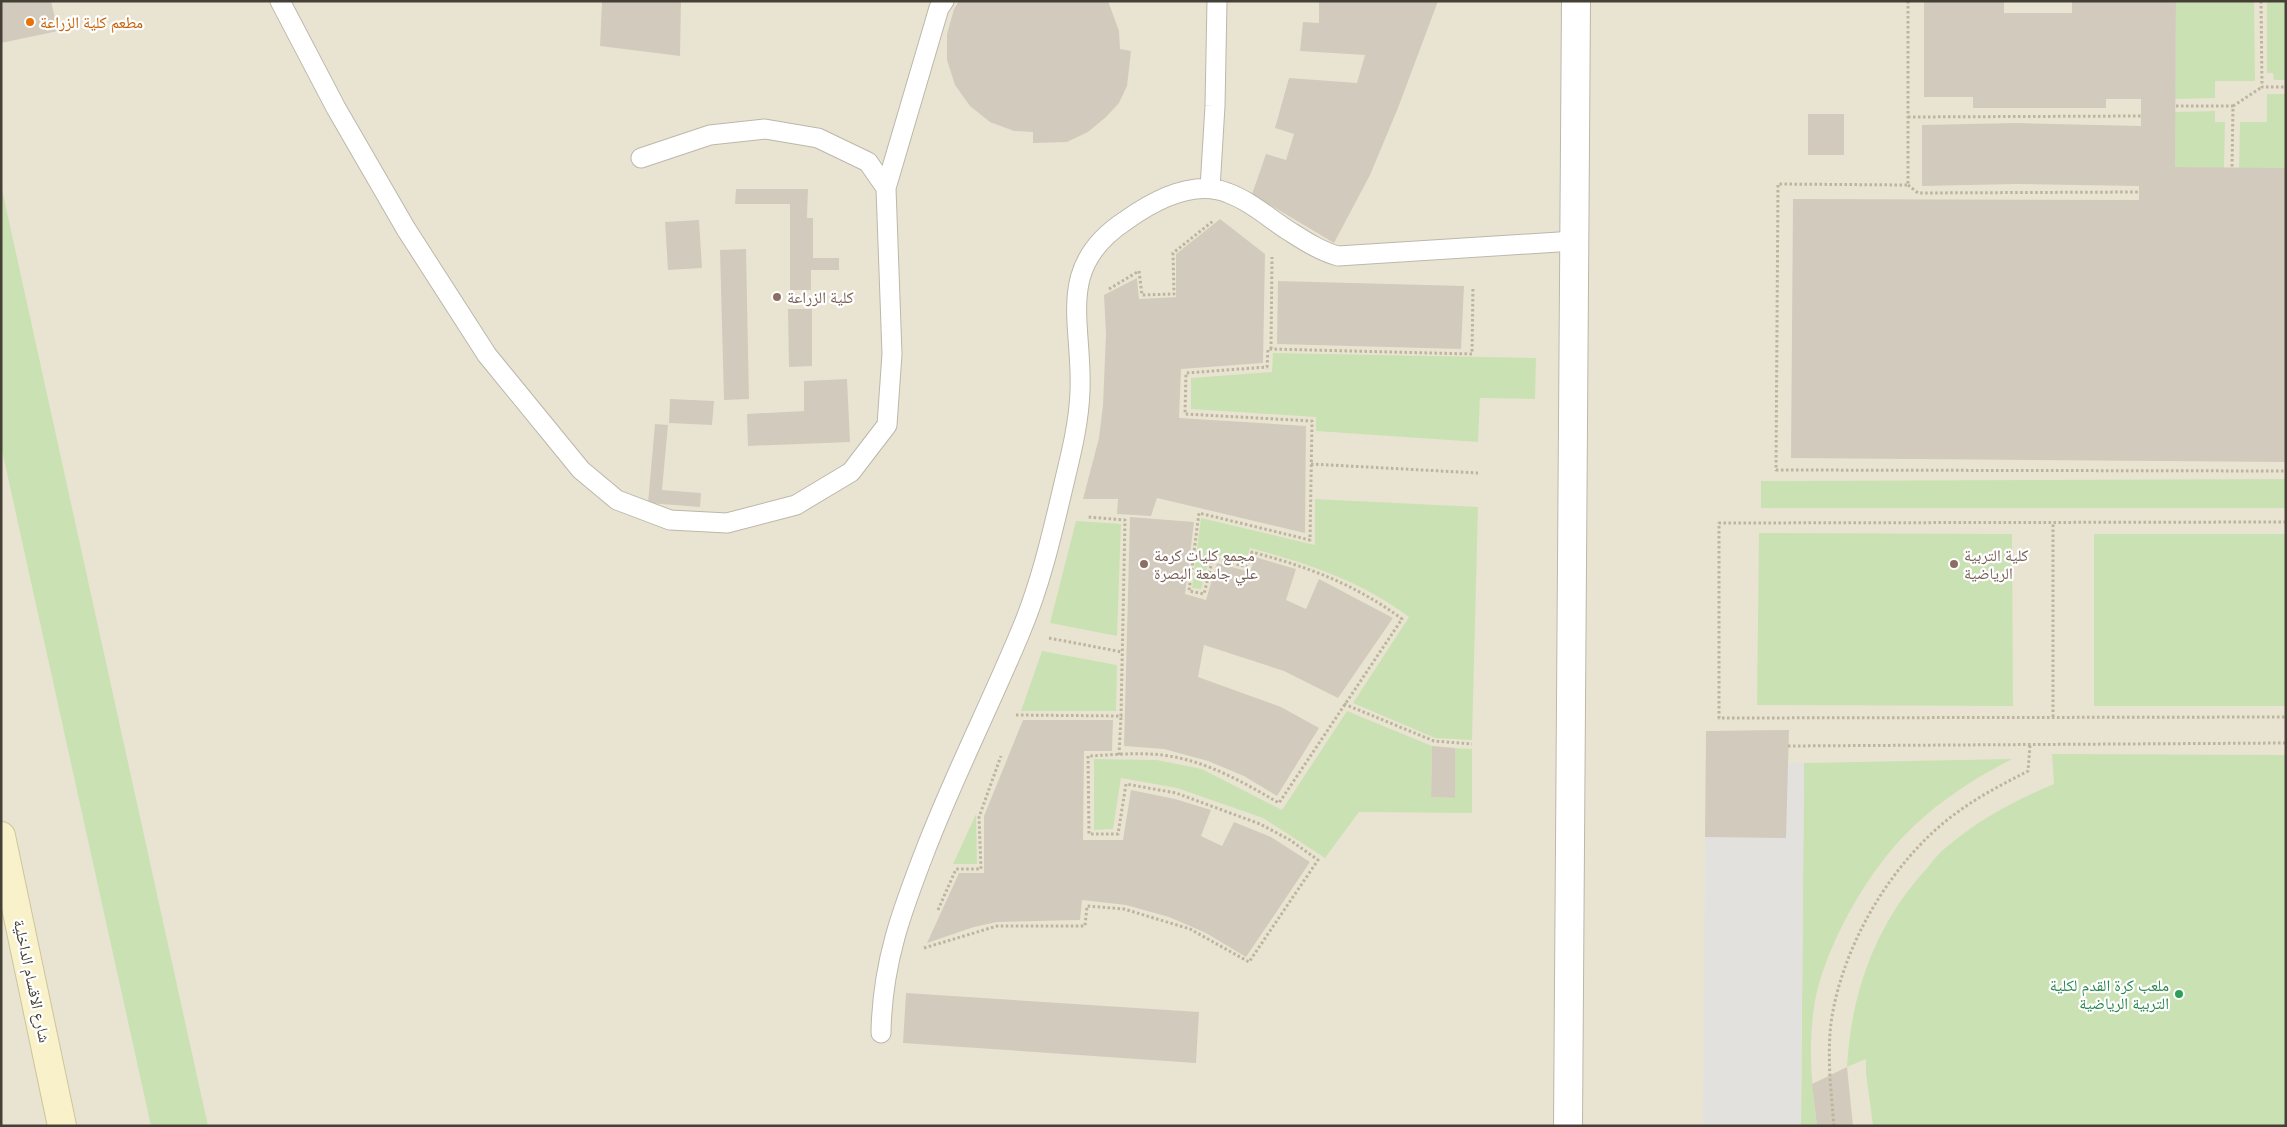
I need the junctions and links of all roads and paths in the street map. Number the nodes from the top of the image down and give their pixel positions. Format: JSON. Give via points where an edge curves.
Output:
{"nodes":[{"id":1,"x":280,"y":1,"type":"edge"},
{"id":2,"x":944,"y":1,"type":"edge"},
{"id":3,"x":1217,"y":1,"type":"edge"},
{"id":4,"x":1576,"y":1,"type":"edge"},
{"id":5,"x":1908,"y":1,"type":"edge"},
{"id":6,"x":2261,"y":1,"type":"edge"},
{"id":7,"x":2286,"y":86,"type":"edge"},
{"id":8,"x":2262,"y":87,"type":"junction"},
{"id":9,"x":2176,"y":106,"type":"dead end"},
{"id":10,"x":2233,"y":106,"type":"junction"},
{"id":11,"x":1908,"y":116,"type":"junction"},
{"id":12,"x":2141,"y":116,"type":"dead end"},
{"id":13,"x":641,"y":158,"type":"dead end"},
{"id":14,"x":2232,"y":168,"type":"dead end"},
{"id":15,"x":1908,"y":185,"type":"junction"},
{"id":16,"x":886,"y":188,"type":"junction"},
{"id":17,"x":1210,"y":188,"type":"junction"},
{"id":18,"x":2139,"y":192,"type":"dead end"},
{"id":19,"x":1214,"y":220,"type":"dead end"},
{"id":20,"x":1574,"y":241,"type":"junction"},
{"id":21,"x":1265,"y":250,"type":"dead end"},
{"id":22,"x":1473,"y":287,"type":"dead end"},
{"id":23,"x":1108,"y":289,"type":"dead end"},
{"id":24,"x":1271,"y":349,"type":"junction"},
{"id":25,"x":1311,"y":464,"type":"junction"},
{"id":26,"x":2286,"y":471,"type":"edge"},
{"id":27,"x":1478,"y":474,"type":"dead end"},
{"id":28,"x":1081,"y":517,"type":"dead end"},
{"id":29,"x":2286,"y":522,"type":"edge"},
{"id":30,"x":2053,"y":523,"type":"junction"},
{"id":31,"x":1042,"y":636,"type":"dead end"},
{"id":32,"x":1122,"y":652,"type":"junction"},
{"id":33,"x":1344,"y":704,"type":"junction"},
{"id":34,"x":1018,"y":707,"type":"dead end"},
{"id":35,"x":1015,"y":715,"type":"junction"},
{"id":36,"x":1121,"y":716,"type":"junction"},
{"id":37,"x":2053,"y":717,"type":"junction"},
{"id":38,"x":2286,"y":717,"type":"edge"},
{"id":39,"x":1012,"y":724,"type":"dead end"},
{"id":40,"x":2286,"y":743,"type":"edge"},
{"id":41,"x":1472,"y":744,"type":"dead end"},
{"id":42,"x":2030,"y":745,"type":"junction"},
{"id":43,"x":1788,"y":746,"type":"dead end"},
{"id":44,"x":1002,"y":752,"type":"dead end"},
{"id":45,"x":1119,"y":755,"type":"junction"},
{"id":46,"x":1,"y":836,"type":"edge"},
{"id":47,"x":936,"y":913,"type":"dead end"},
{"id":48,"x":924,"y":940,"type":"dead end"},
{"id":49,"x":881,"y":1033,"type":"dead end"},
{"id":50,"x":62,"y":1126,"type":"edge"},
{"id":51,"x":1568,"y":1126,"type":"edge"},
{"id":52,"x":1834,"y":1126,"type":"edge"}],
"edges":[{"from":1,"to":16,"type":"lane","via":[[336,108],[406,229],[487,355],[581,470],[617,500],[670,520],[727,523],[796,505],[851,472],[887,425],[892,354]]},
{"from":2,"to":16,"type":"lane","via":[[936,17]]},
{"from":3,"to":17,"type":"lane"},
{"from":4,"to":20,"type":"street"},
{"from":5,"to":11,"type":"path"},
{"from":6,"to":8,"type":"path"},
{"from":7,"to":8,"type":"path"},
{"from":8,"to":10,"type":"path"},
{"from":9,"to":10,"type":"path"},
{"from":10,"to":14,"type":"path"},
{"from":11,"to":12,"type":"path"},
{"from":11,"to":15,"type":"path"},
{"from":13,"to":16,"type":"lane","via":[[710,135],[765,129],[818,138],[868,162]]},
{"from":15,"to":18,"type":"path","via":[[1918,194]]},
{"from":15,"to":26,"type":"path","via":[[1778,184],[1776,470]]},
{"from":17,"to":20,"type":"lane","via":[[1231,194],[1308,243],[1338,256]]},
{"from":17,"to":49,"type":"lane","via":[[1188,190],[1164,199],[1123,222],[1102,240],[1085,263],[1076,296],[1080,391],[1076,426],[1048,544],[1022,630],[957,772],[897,927],[886,966]]},
{"from":19,"to":23,"type":"path","via":[[1173,253],[1174,294],[1142,295],[1139,271]]},
{"from":20,"to":51,"type":"street"},
{"from":21,"to":24,"type":"path","via":[[1272,256]]},
{"from":22,"to":24,"type":"path","via":[[1472,354]]},
{"from":24,"to":25,"type":"path","via":[[1268,349],[1267,367],[1186,373],[1185,414],[1312,421]]},
{"from":25,"to":27,"type":"path"},
{"from":25,"to":33,"type":"path","via":[[1310,540],[1199,513],[1189,591],[1204,594],[1213,558],[1247,567],[1252,552],[1305,566],[1345,584],[1402,619]]},
{"from":28,"to":32,"type":"path","via":[[1125,520]]},
{"from":29,"to":30,"type":"path"},
{"from":30,"to":37,"type":"path"},
{"from":30,"to":37,"type":"path","via":[[1719,523],[1719,718]]},
{"from":31,"to":32,"type":"path"},
{"from":32,"to":36,"type":"path"},
{"from":33,"to":41,"type":"path","via":[[1434,741]]},
{"from":33,"to":45,"type":"path","via":[[1279,803],[1242,781],[1206,766],[1162,755]]},
{"from":34,"to":35,"type":"path"},
{"from":35,"to":36,"type":"path"},
{"from":35,"to":39,"type":"path"},
{"from":36,"to":45,"type":"path"},
{"from":37,"to":38,"type":"path"},
{"from":40,"to":42,"type":"path"},
{"from":42,"to":43,"type":"path"},
{"from":42,"to":52,"type":"path","via":[[2028,771],[1989,791],[1928,838],[1879,899],[1855,942],[1840,980],[1831,1024],[1829,1076]]},
{"from":44,"to":47,"type":"path","via":[[979,817],[981,869],[956,869]]},
{"from":45,"to":48,"type":"path","via":[[1088,756],[1088,834],[1118,834],[1126,784],[1176,793],[1260,824],[1318,860],[1250,962],[1190,929],[1124,910],[1087,906],[1085,926],[997,926],[920,949]]},
{"from":46,"to":50,"type":"street","name":"شارع الاقسام الداخلية"}]}
